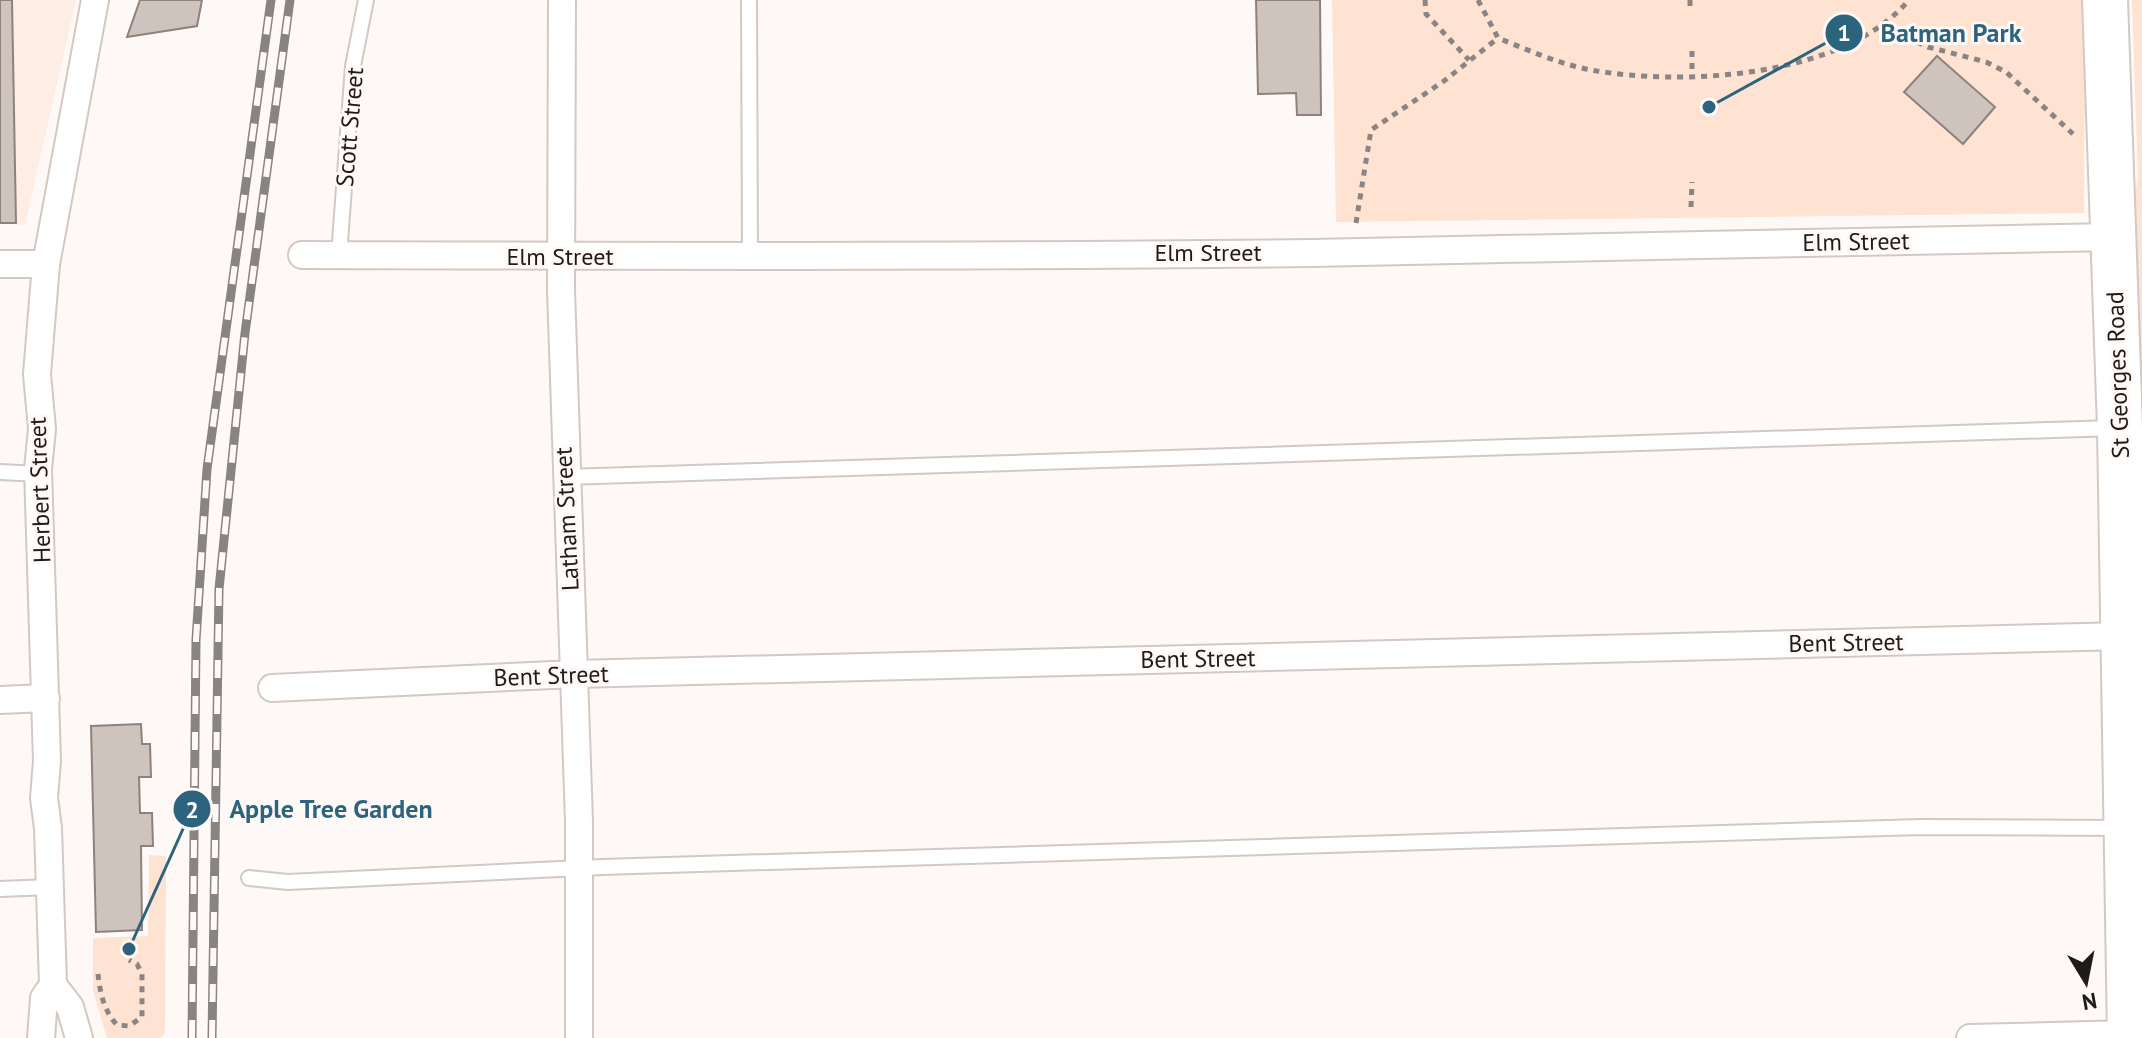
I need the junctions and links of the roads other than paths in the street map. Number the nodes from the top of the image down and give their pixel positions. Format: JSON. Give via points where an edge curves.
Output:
{"nodes":[{"id":1,"x":95,"y":0,"type":"edge"},
{"id":2,"x":366,"y":0,"type":"edge"},
{"id":3,"x":562,"y":0,"type":"edge"},
{"id":4,"x":749,"y":0,"type":"edge"},
{"id":5,"x":2105,"y":0,"type":"edge"},
{"id":6,"x":2114,"y":237,"type":"junction"},
{"id":7,"x":750,"y":254,"type":"junction"},
{"id":8,"x":302,"y":255,"type":"dead end"},
{"id":9,"x":339,"y":255,"type":"junction"},
{"id":10,"x":560,"y":258,"type":"junction"},
{"id":11,"x":0,"y":264,"type":"edge"},
{"id":12,"x":46,"y":264,"type":"junction"},
{"id":13,"x":2120,"y":428,"type":"junction"},
{"id":14,"x":0,"y":472,"type":"edge"},
{"id":15,"x":39,"y":474,"type":"junction"},
{"id":16,"x":565,"y":477,"type":"junction"},
{"id":17,"x":2125,"y":636,"type":"junction"},
{"id":18,"x":575,"y":674,"type":"junction"},
{"id":19,"x":272,"y":688,"type":"dead end"},
{"id":20,"x":46,"y":698,"type":"junction"},
{"id":21,"x":0,"y":700,"type":"edge"},
{"id":22,"x":2127,"y":828,"type":"junction"},
{"id":23,"x":580,"y":868,"type":"junction"},
{"id":24,"x":249,"y":878,"type":"dead end"},
{"id":25,"x":50,"y":887,"type":"junction"},
{"id":26,"x":0,"y":889,"type":"edge"},
{"id":27,"x":53,"y":985,"type":"junction"},
{"id":28,"x":2130,"y":1036,"type":"edge"},
{"id":29,"x":41,"y":1038,"type":"edge"},
{"id":30,"x":79,"y":1038,"type":"edge"},
{"id":31,"x":579,"y":1038,"type":"edge"},
{"id":32,"x":1970,"y":1038,"type":"edge"}],
"edges":[{"from":1,"to":12,"type":"street","name":"Herbert Street"},
{"from":2,"to":9,"type":"lane","name":"Scott Street","via":[[353,66]]},
{"from":3,"to":10,"type":"street","name":"Latham Street"},
{"from":4,"to":7,"type":"lane"},
{"from":5,"to":6,"type":"highway","name":"St Georges Road"},
{"from":6,"to":7,"type":"street","name":"Elm Street","via":[[1351,252]]},
{"from":6,"to":13,"type":"highway","name":"St Georges Road"},
{"from":7,"to":10,"type":"street","name":"Elm Street"},
{"from":8,"to":9,"type":"street","name":"Elm Street"},
{"from":9,"to":10,"type":"street","name":"Elm Street"},
{"from":10,"to":16,"type":"street","name":"Latham Street"},
{"from":11,"to":12,"type":"street"},
{"from":12,"to":15,"type":"street","name":"Herbert Street","via":[[36,400],[42,429]]},
{"from":13,"to":16,"type":"lane"},
{"from":13,"to":17,"type":"highway","name":"St Georges Road"},
{"from":14,"to":15,"type":"lane"},
{"from":15,"to":20,"type":"street","name":"Herbert Street"},
{"from":16,"to":18,"type":"street","name":"Latham Street"},
{"from":17,"to":18,"type":"street","name":"Bent Street"},
{"from":17,"to":22,"type":"highway","name":"St Georges Road"},
{"from":18,"to":19,"type":"street","name":"Bent Street"},
{"from":18,"to":23,"type":"street","name":"Latham Street"},
{"from":20,"to":21,"type":"street"},
{"from":20,"to":25,"type":"street","name":"Herbert Street","via":[[44,798]]},
{"from":22,"to":23,"type":"lane","via":[[1921,827]]},
{"from":22,"to":28,"type":"highway","name":"St Georges Road"},
{"from":23,"to":24,"type":"lane","via":[[288,882]]},
{"from":23,"to":31,"type":"street","name":"Latham Street"},
{"from":25,"to":26,"type":"lane"},
{"from":25,"to":27,"type":"street","name":"Herbert Street"},
{"from":27,"to":29,"type":"street","name":"Herbert Street","via":[[44,998]]},
{"from":27,"to":30,"type":"street","name":"Herbert Street","via":[[70,1007]]},
{"from":28,"to":32,"type":"street"}]}
